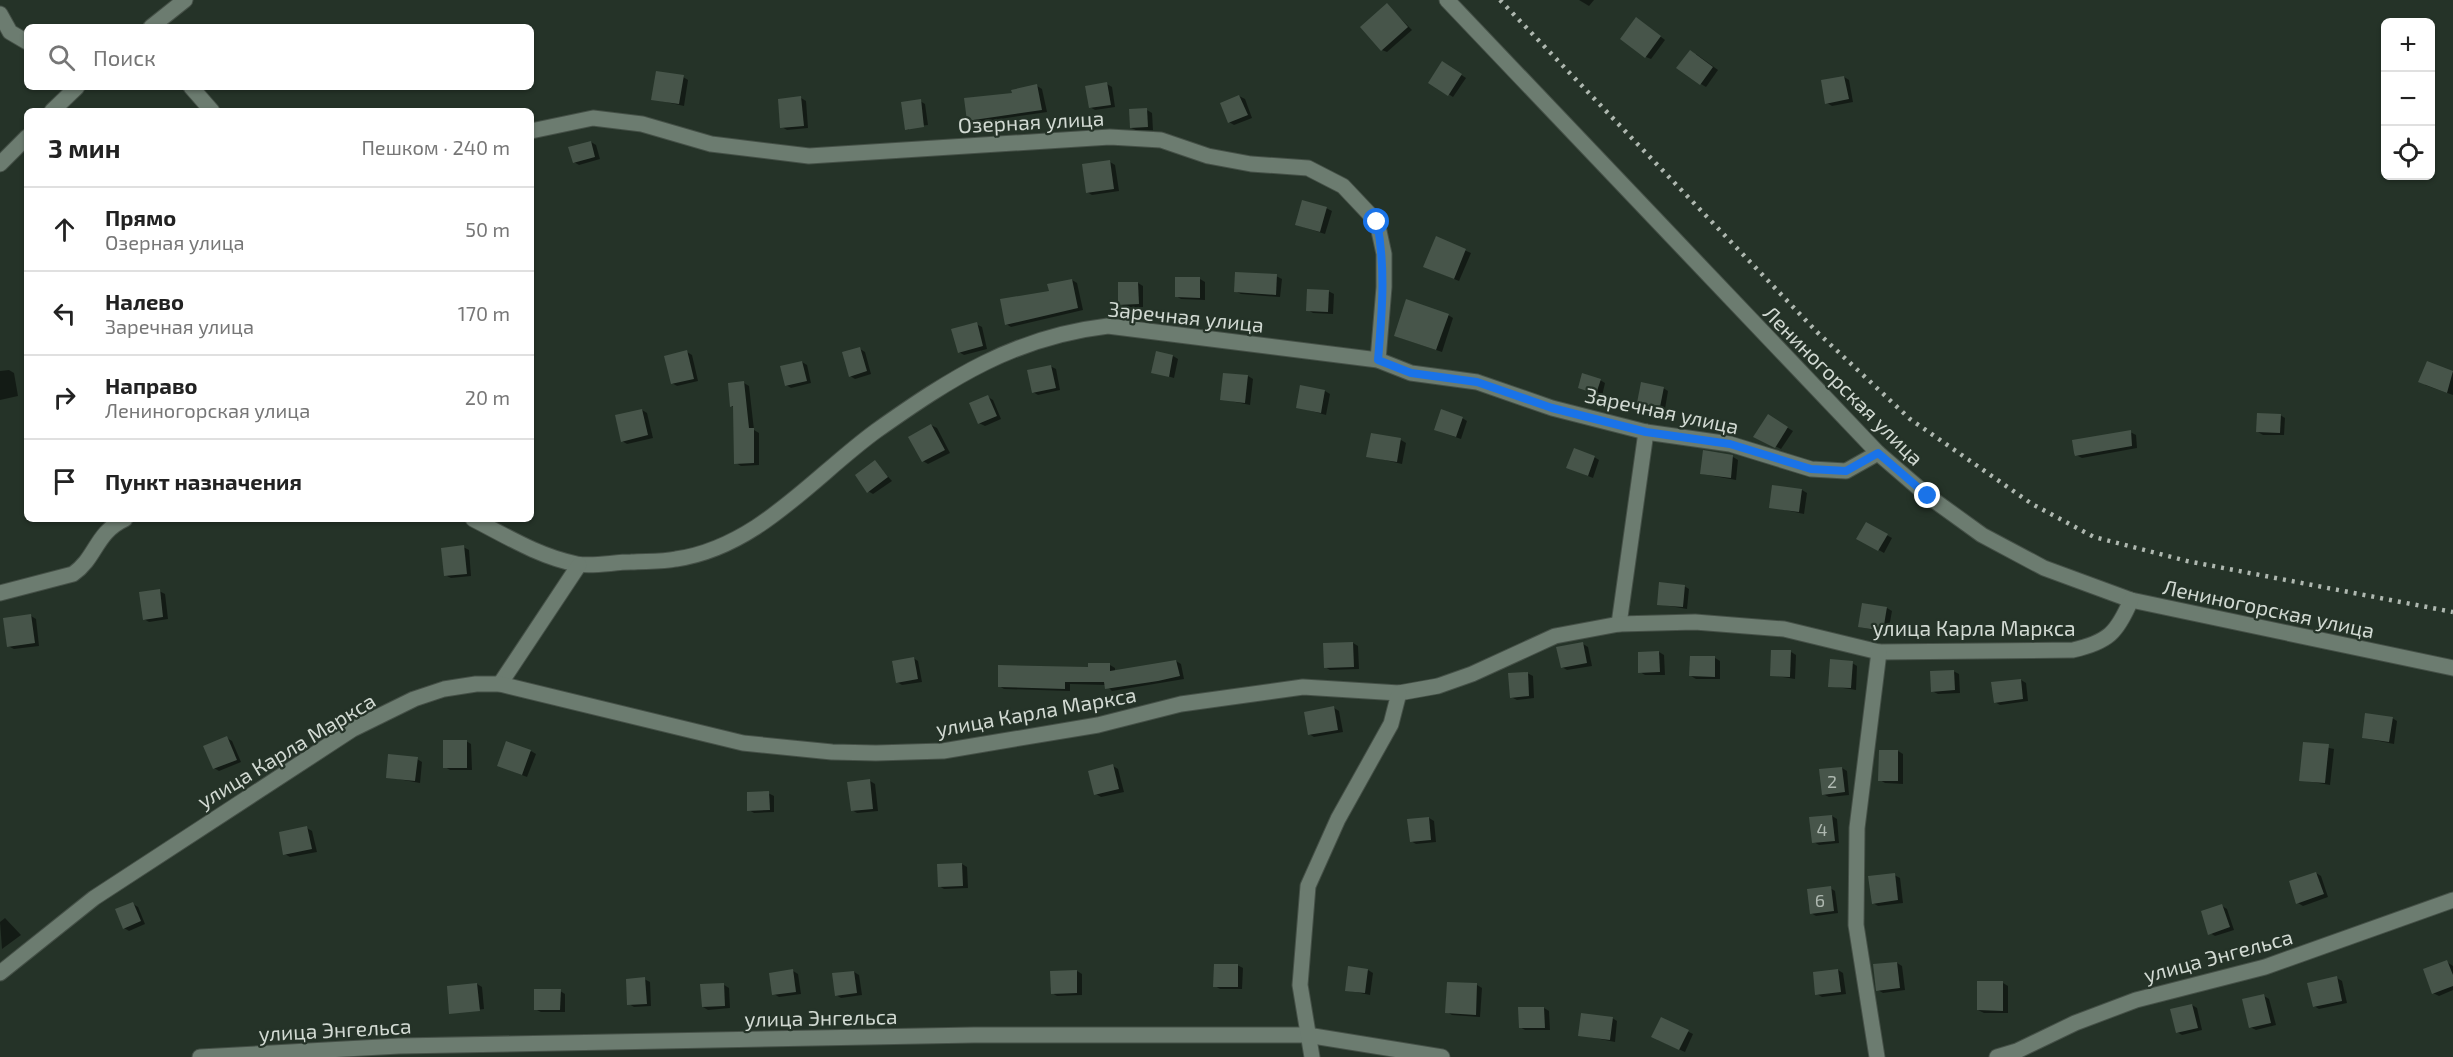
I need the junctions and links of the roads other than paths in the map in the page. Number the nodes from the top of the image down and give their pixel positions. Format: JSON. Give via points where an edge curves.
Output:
{"nodes":[{"id":1,"x":184,"y":0,"type":"edge"},
{"id":2,"x":1447,"y":0,"type":"edge"},
{"id":3,"x":0,"y":14,"type":"edge"},
{"id":4,"x":155,"y":24,"type":"edge"},
{"id":5,"x":24,"y":40,"type":"edge"},
{"id":6,"x":74,"y":90,"type":"edge"},
{"id":7,"x":194,"y":90,"type":"edge"},
{"id":8,"x":55,"y":108,"type":"edge"},
{"id":9,"x":209,"y":108,"type":"edge"},
{"id":10,"x":534,"y":130,"type":"edge"},
{"id":11,"x":24,"y":140,"type":"edge"},
{"id":12,"x":0,"y":164,"type":"edge"},
{"id":13,"x":1378,"y":360,"type":"junction"},
{"id":14,"x":1646,"y":432,"type":"junction"},
{"id":15,"x":1878,"y":453,"type":"junction"},
{"id":16,"x":119,"y":522,"type":"edge"},
{"id":17,"x":479,"y":522,"type":"edge"},
{"id":18,"x":579,"y":565,"type":"junction"},
{"id":19,"x":0,"y":593,"type":"edge"},
{"id":20,"x":2131,"y":600,"type":"junction"},
{"id":21,"x":1619,"y":624,"type":"junction"},
{"id":22,"x":1879,"y":652,"type":"junction"},
{"id":23,"x":2453,"y":668,"type":"edge"},
{"id":24,"x":500,"y":684,"type":"junction"},
{"id":25,"x":1399,"y":693,"type":"junction"},
{"id":26,"x":2453,"y":900,"type":"edge"},
{"id":27,"x":0,"y":973,"type":"edge"},
{"id":28,"x":1307,"y":1035,"type":"junction"},
{"id":29,"x":2018,"y":1054,"type":"edge"},
{"id":30,"x":200,"y":1057,"type":"edge"},
{"id":31,"x":1312,"y":1057,"type":"edge"},
{"id":32,"x":1442,"y":1057,"type":"edge"},
{"id":33,"x":1877,"y":1057,"type":"edge"},
{"id":34,"x":1997,"y":1057,"type":"edge"}],
"edges":[{"from":1,"to":4,"type":"street"},
{"from":2,"to":15,"type":"street","name":"Лениногорская улица"},
{"from":3,"to":5,"type":"street","via":[[10,33]]},
{"from":6,"to":8,"type":"street"},
{"from":7,"to":9,"type":"street"},
{"from":10,"to":13,"type":"street","name":"Озерная улица","via":[[593,118],[642,124],[711,144],[809,156],[1110,137],[1161,140],[1208,156],[1308,168],[1343,186],[1377,222],[1384,287]]},
{"from":11,"to":12,"type":"street"},
{"from":13,"to":14,"type":"street","name":"Заречная улица","via":[[1411,373],[1477,382],[1552,408]]},
{"from":13,"to":18,"type":"street","name":"Заречная улица","via":[[1108,326],[1069,330],[994,356],[950,382],[875,432],[776,514],[722,545],[677,559]]},
{"from":14,"to":15,"type":"street","name":"Заречная улица","via":[[1730,444],[1811,469],[1846,471]]},
{"from":14,"to":21,"type":"street"},
{"from":15,"to":20,"type":"street","name":"Лениногорская улица","via":[[1982,535],[2044,567]]},
{"from":16,"to":19,"type":"street","via":[[108,528],[83,567],[73,574]]},
{"from":17,"to":18,"type":"street","name":"Заречная улица","via":[[522,545]]},
{"from":18,"to":24,"type":"street"},
{"from":20,"to":22,"type":"street","name":"улица Карла Маркса","via":[[2124,617],[2100,644],[2073,650]]},
{"from":20,"to":23,"type":"street","name":"Лениногорская улица"},
{"from":21,"to":22,"type":"street","name":"улица Карла Маркса","via":[[1695,622],[1784,629]]},
{"from":21,"to":25,"type":"street","name":"улица Карла Маркса","via":[[1555,636],[1472,674],[1438,686]]},
{"from":22,"to":33,"type":"street","via":[[1857,828],[1856,925]]},
{"from":24,"to":25,"type":"street","name":"улица Карла Маркса","via":[[743,743],[876,753],[943,751],[1098,725],[1202,701],[1303,687]]},
{"from":24,"to":27,"type":"street","name":"улица Карла Маркса","via":[[444,689],[353,729],[94,898]]},
{"from":25,"to":28,"type":"street","via":[[1390,724],[1338,819],[1308,886],[1300,985]]},
{"from":26,"to":29,"type":"street","name":"улица Энгельса","via":[[2265,967],[2136,1000],[2075,1023]]},
{"from":28,"to":30,"type":"street","name":"улица Энгельса","via":[[962,1035],[399,1046]]},
{"from":28,"to":31,"type":"street"},
{"from":28,"to":32,"type":"street","name":"улица Энгельса"},
{"from":29,"to":34,"type":"street","name":"улица Энгельса"}]}
